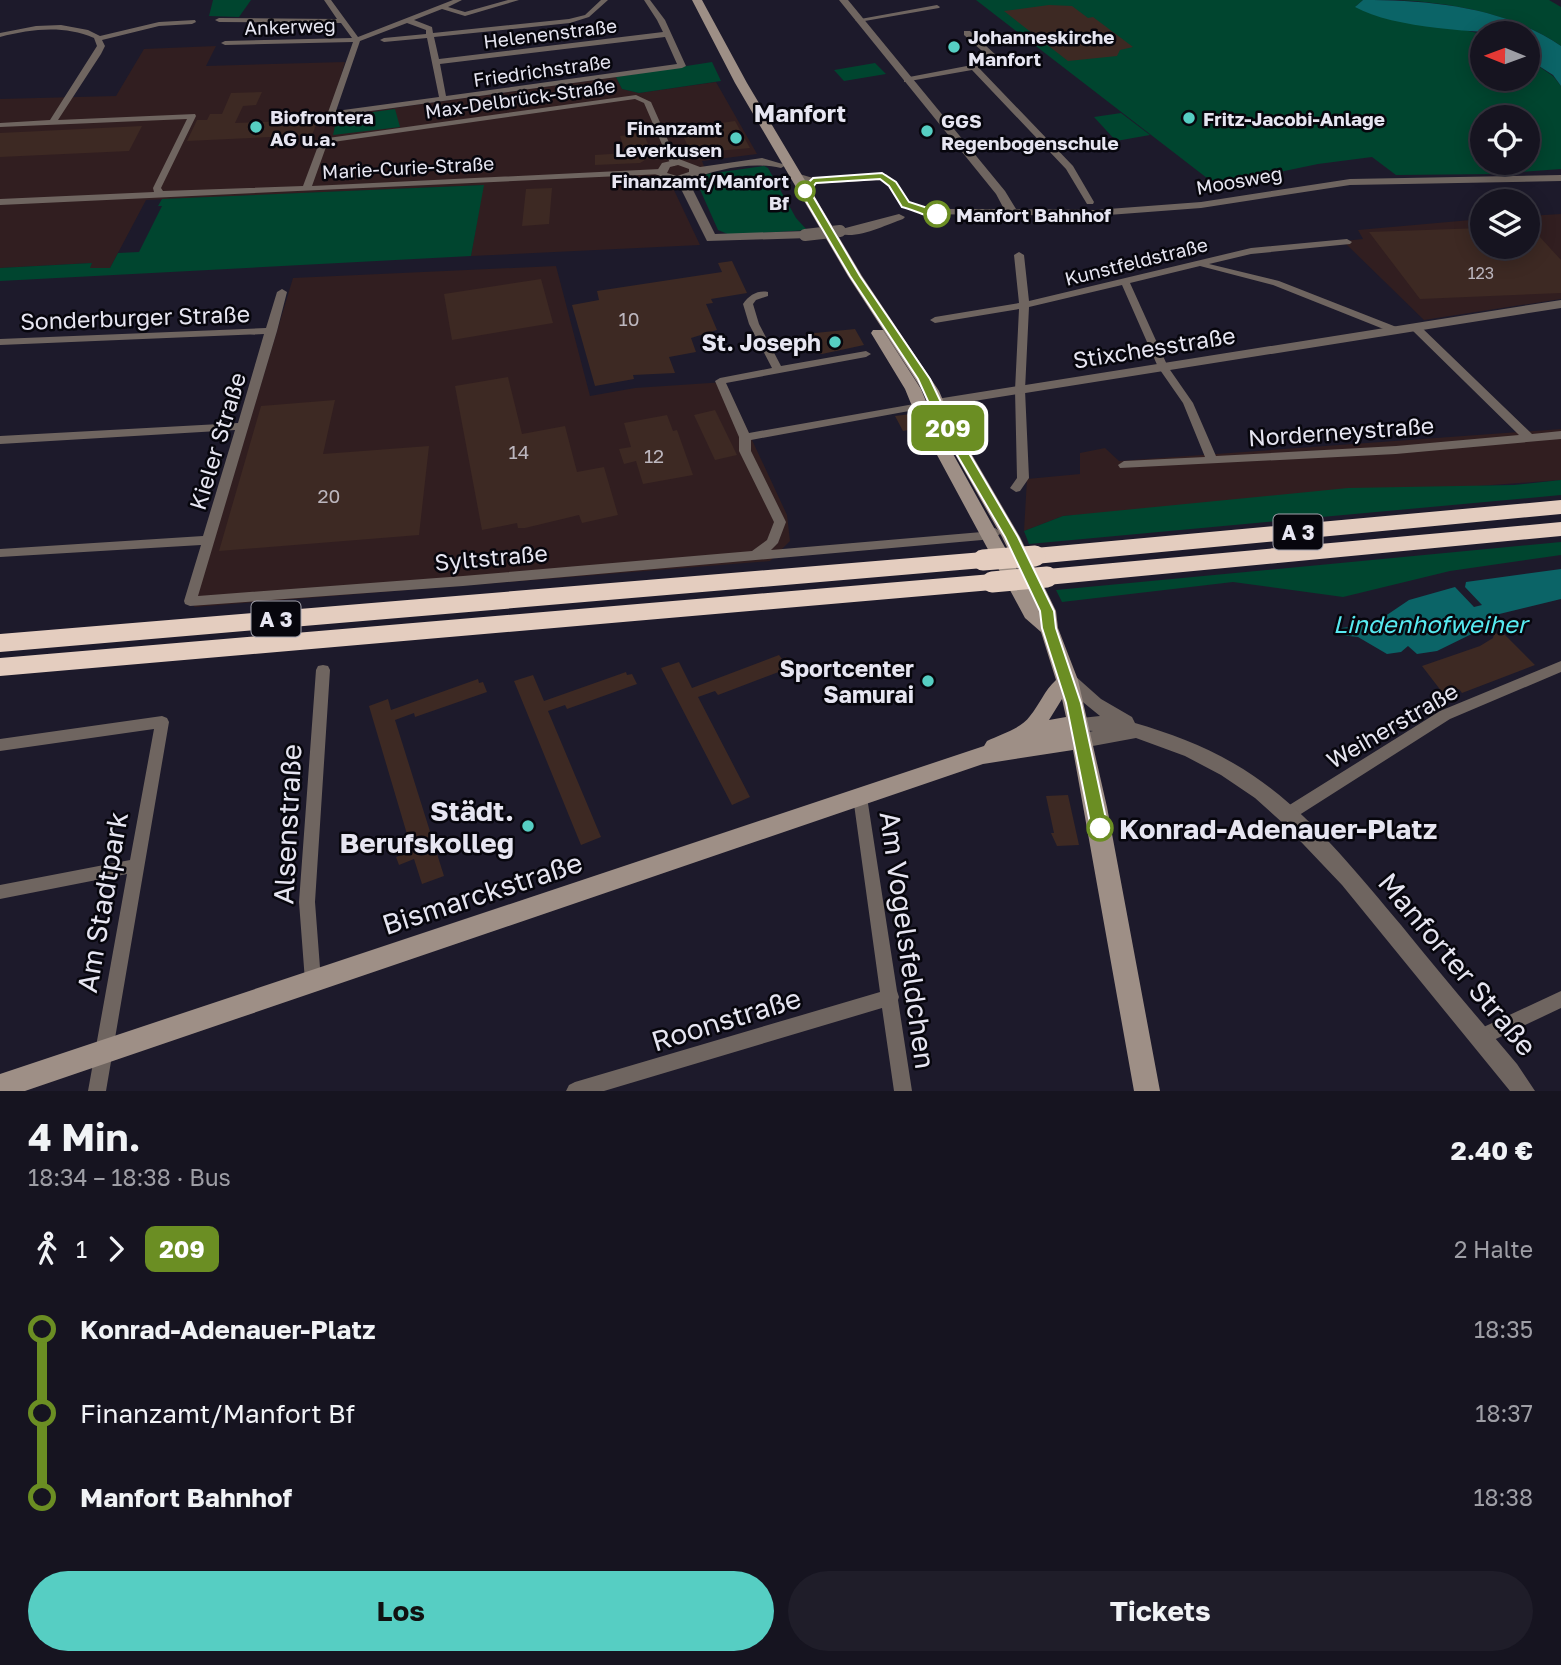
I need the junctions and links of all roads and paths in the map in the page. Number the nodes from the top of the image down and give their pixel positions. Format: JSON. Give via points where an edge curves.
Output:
{"nodes":[{"id":1,"x":327,"y":0,"type":"edge"},
{"id":2,"x":459,"y":0,"type":"edge"},
{"id":3,"x":516,"y":0,"type":"edge"},
{"id":4,"x":605,"y":0,"type":"edge"},
{"id":5,"x":647,"y":0,"type":"edge"},
{"id":6,"x":685,"y":0,"type":"edge"},
{"id":7,"x":697,"y":0,"type":"edge"},
{"id":8,"x":843,"y":0,"type":"edge"},
{"id":9,"x":442,"y":7,"type":"junction"},
{"id":10,"x":937,"y":8,"type":"dead end"},
{"id":11,"x":219,"y":20,"type":"dead end"},
{"id":12,"x":859,"y":20,"type":"junction"},
{"id":13,"x":344,"y":21,"type":"junction"},
{"id":14,"x":409,"y":21,"type":"junction"},
{"id":15,"x":192,"y":22,"type":"dead end"},
{"id":16,"x":967,"y":33,"type":"dead end"},
{"id":17,"x":668,"y":34,"type":"junction"},
{"id":18,"x":0,"y":35,"type":"edge"},
{"id":19,"x":431,"y":36,"type":"junction"},
{"id":20,"x":98,"y":39,"type":"junction"},
{"id":21,"x":357,"y":40,"type":"junction"},
{"id":22,"x":384,"y":40,"type":"dead end"},
{"id":23,"x":225,"y":43,"type":"dead end"},
{"id":24,"x":436,"y":62,"type":"junction"},
{"id":25,"x":974,"y":67,"type":"junction"},
{"id":26,"x":907,"y":80,"type":"junction"},
{"id":27,"x":443,"y":99,"type":"junction"},
{"id":28,"x":52,"y":123,"type":"junction"},
{"id":29,"x":0,"y":125,"type":"edge"},
{"id":30,"x":772,"y":150,"type":"junction"},
{"id":31,"x":674,"y":163,"type":"junction"},
{"id":32,"x":781,"y":165,"type":"junction"},
{"id":33,"x":695,"y":169,"type":"junction"},
{"id":34,"x":660,"y":172,"type":"junction"},
{"id":35,"x":1561,"y":178,"type":"edge"},
{"id":36,"x":682,"y":180,"type":"junction"},
{"id":37,"x":809,"y":186,"type":"junction"},
{"id":38,"x":306,"y":189,"type":"junction"},
{"id":39,"x":160,"y":193,"type":"junction"},
{"id":40,"x":0,"y":201,"type":"edge"},
{"id":41,"x":1092,"y":202,"type":"joint"},
{"id":42,"x":1078,"y":203,"type":"dead end"},
{"id":43,"x":906,"y":205,"type":"junction"},
{"id":44,"x":1011,"y":211,"type":"junction"},
{"id":45,"x":923,"y":212,"type":"junction"},
{"id":46,"x":899,"y":217,"type":"junction"},
{"id":47,"x":1347,"y":242,"type":"dead end"},
{"id":48,"x":1018,"y":255,"type":"dead end"},
{"id":49,"x":1199,"y":265,"type":"junction"},
{"id":50,"x":1125,"y":282,"type":"junction"},
{"id":51,"x":282,"y":292,"type":"dead end"},
{"id":52,"x":765,"y":294,"type":"dead end"},
{"id":53,"x":1561,"y":304,"type":"edge"},
{"id":54,"x":1025,"y":306,"type":"junction"},
{"id":55,"x":935,"y":320,"type":"dead end"},
{"id":56,"x":1416,"y":328,"type":"junction"},
{"id":57,"x":272,"y":331,"type":"junction"},
{"id":58,"x":1395,"y":331,"type":"junction"},
{"id":59,"x":0,"y":342,"type":"edge"},
{"id":60,"x":866,"y":354,"type":"dead end"},
{"id":61,"x":1163,"y":367,"type":"junction"},
{"id":62,"x":778,"y":370,"type":"junction"},
{"id":63,"x":1020,"y":391,"type":"junction"},
{"id":64,"x":928,"y":404,"type":"junction"},
{"id":65,"x":243,"y":426,"type":"junction"},
{"id":66,"x":1561,"y":435,"type":"edge"},
{"id":67,"x":745,"y":438,"type":"junction"},
{"id":68,"x":1529,"y":438,"type":"junction"},
{"id":69,"x":0,"y":440,"type":"edge"},
{"id":70,"x":1212,"y":460,"type":"junction"},
{"id":71,"x":1124,"y":465,"type":"dead end"},
{"id":72,"x":1016,"y":488,"type":"dead end"},
{"id":73,"x":1561,"y":507,"type":"edge"},
{"id":74,"x":1561,"y":529,"type":"edge"},
{"id":75,"x":998,"y":530,"type":"junction"},
{"id":76,"x":776,"y":537,"type":"junction"},
{"id":77,"x":209,"y":540,"type":"junction"},
{"id":78,"x":0,"y":553,"type":"edge"},
{"id":79,"x":796,"y":553,"type":"junction"},
{"id":80,"x":754,"y":555,"type":"junction"},
{"id":81,"x":190,"y":601,"type":"joint"},
{"id":82,"x":0,"y":643,"type":"edge"},
{"id":83,"x":1561,"y":666,"type":"edge"},
{"id":84,"x":0,"y":667,"type":"edge"},
{"id":85,"x":323,"y":670,"type":"dead end"},
{"id":86,"x":1068,"y":680,"type":"junction"},
{"id":87,"x":1028,"y":731,"type":"junction"},
{"id":88,"x":1136,"y":731,"type":"junction"},
{"id":89,"x":1080,"y":732,"type":"junction"},
{"id":90,"x":0,"y":746,"type":"edge"},
{"id":91,"x":983,"y":755,"type":"junction"},
{"id":92,"x":860,"y":797,"type":"junction"},
{"id":93,"x":1288,"y":814,"type":"junction"},
{"id":94,"x":135,"y":866,"type":"junction"},
{"id":95,"x":0,"y":892,"type":"edge"},
{"id":96,"x":313,"y":981,"type":"junction"},
{"id":97,"x":891,"y":997,"type":"junction"},
{"id":98,"x":1561,"y":999,"type":"edge"},
{"id":99,"x":1480,"y":1037,"type":"junction"},
{"id":100,"x":103,"y":1054,"type":"junction"},
{"id":101,"x":0,"y":1087,"type":"edge"},
{"id":102,"x":97,"y":1091,"type":"edge"},
{"id":103,"x":575,"y":1091,"type":"edge"},
{"id":104,"x":903,"y":1091,"type":"edge"},
{"id":105,"x":1147,"y":1091,"type":"edge"},
{"id":106,"x":1524,"y":1091,"type":"edge"}],
"edges":[{"from":1,"to":13,"type":"street"},
{"from":2,"to":9,"type":"street","name":"Ankerweg"},
{"from":3,"to":9,"type":"street","via":[[465,14]]},
{"from":4,"to":19,"type":"street","via":[[587,16],[570,21]]},
{"from":5,"to":17,"type":"street","name":"Friedrichstraße"},
{"from":6,"to":30,"type":"main road"},
{"from":7,"to":37,"type":"main road","via":[[796,176]]},
{"from":8,"to":12,"type":"street"},
{"from":9,"to":14,"type":"street","name":"Ankerweg"},
{"from":10,"to":12,"type":"street"},
{"from":11,"to":13,"type":"street"},
{"from":12,"to":26,"type":"street"},
{"from":13,"to":21,"type":"street"},
{"from":14,"to":19,"type":"street","via":[[429,29]]},
{"from":14,"to":21,"type":"street","name":"Ankerweg"},
{"from":15,"to":20,"type":"street","via":[[159,23]]},
{"from":16,"to":25,"type":"street","via":[[995,59]]},
{"from":17,"to":24,"type":"street","name":"Helenenstraße"},
{"from":17,"to":27,"type":"street","name":"Friedrichstraße","via":[[682,66]]},
{"from":18,"to":20,"type":"street","via":[[67,27]]},
{"from":19,"to":22,"type":"street"},
{"from":19,"to":24,"type":"street"},
{"from":20,"to":28,"type":"street","via":[[97,54]]},
{"from":21,"to":23,"type":"street","name":"Ankerweg"},
{"from":21,"to":27,"type":"street","name":"Friedrichstraße","via":[[331,117]]},
{"from":24,"to":27,"type":"street"},
{"from":25,"to":26,"type":"street"},
{"from":25,"to":41,"type":"street","via":[[1070,168]]},
{"from":26,"to":44,"type":"street"},
{"from":28,"to":29,"type":"street"},
{"from":28,"to":39,"type":"street","via":[[192,116],[158,188]]},
{"from":30,"to":32,"type":"main road"},
{"from":30,"to":33,"type":"street","via":[[760,158]]},
{"from":31,"to":33,"type":"street"},
{"from":31,"to":34,"type":"street"},
{"from":31,"to":38,"type":"street","name":"Max-Delbrück-Straße","via":[[647,102],[636,97],[331,140],[322,146]]},
{"from":32,"to":33,"type":"street","via":[[762,162]]},
{"from":32,"to":64,"type":"main road"},
{"from":33,"to":36,"type":"street"},
{"from":34,"to":36,"type":"street","via":[[667,179]]},
{"from":34,"to":38,"type":"street","name":"Marie-Curie-Straße"},
{"from":35,"to":44,"type":"street","name":"Moosweg","via":[[1350,182],[1180,207],[1096,213]]},
{"from":36,"to":46,"type":"street","bridge":true,"via":[[711,238],[840,232]]},
{"from":37,"to":43,"type":"street","via":[[882,176]]},
{"from":37,"to":64,"type":"main road"},
{"from":38,"to":39,"type":"street","name":"Marie-Curie-Straße"},
{"from":39,"to":40,"type":"street","name":"Marie-Curie-Straße"},
{"from":41,"to":42,"type":"street"},
{"from":43,"to":45,"type":"street"},
{"from":43,"to":46,"type":"street","via":[[895,210]]},
{"from":44,"to":45,"type":"street","name":"Moosweg"},
{"from":45,"to":46,"type":"street","via":[[915,219]]},
{"from":47,"to":49,"type":"street","name":"Kunstfeldstraße","via":[[1251,251]]},
{"from":48,"to":54,"type":"street"},
{"from":49,"to":50,"type":"street","name":"Kunstfeldstraße"},
{"from":49,"to":58,"type":"street","via":[[1276,282]]},
{"from":50,"to":54,"type":"street","name":"Kunstfeldstraße"},
{"from":50,"to":61,"type":"street"},
{"from":51,"to":57,"type":"street","name":"Kieler Straße"},
{"from":52,"to":62,"type":"street","via":[[748,304]]},
{"from":53,"to":56,"type":"street","name":"Stixchesstraße"},
{"from":54,"to":55,"type":"street","name":"Kunstfeldstraße"},
{"from":54,"to":63,"type":"street"},
{"from":56,"to":58,"type":"street","name":"Stixchesstraße"},
{"from":56,"to":68,"type":"street"},
{"from":57,"to":59,"type":"street","name":"Sonderburger Straße"},
{"from":57,"to":65,"type":"street","name":"Kieler Straße"},
{"from":58,"to":61,"type":"street","name":"Stixchesstraße"},
{"from":60,"to":62,"type":"street"},
{"from":61,"to":63,"type":"street","name":"Stixchesstraße"},
{"from":61,"to":70,"type":"street","via":[[1188,403]]},
{"from":62,"to":67,"type":"street","via":[[720,381]]},
{"from":63,"to":64,"type":"street","name":"Stixchesstraße"},
{"from":63,"to":72,"type":"street","via":[[1024,478]]},
{"from":64,"to":67,"type":"street"},
{"from":64,"to":75,"type":"main road"},
{"from":65,"to":69,"type":"street"},
{"from":65,"to":77,"type":"street","name":"Kieler Straße"},
{"from":66,"to":68,"type":"street","name":"Norderneystraße"},
{"from":67,"to":76,"type":"street","via":[[745,451],[780,522]]},
{"from":68,"to":70,"type":"street","name":"Norderneystraße"},
{"from":70,"to":71,"type":"street","name":"Norderneystraße"},
{"from":73,"to":82,"type":"highway","number":"A 3","bridge":true},
{"from":74,"to":84,"type":"highway","number":"A 3","bridge":true,"via":[[1047,578]]},
{"from":75,"to":79,"type":"street","name":"Syltstraße"},
{"from":75,"to":86,"type":"main road","via":[[1047,611]]},
{"from":76,"to":79,"type":"street"},
{"from":76,"to":80,"type":"street"},
{"from":77,"to":78,"type":"street"},
{"from":77,"to":81,"type":"street","name":"Kieler Straße"},
{"from":79,"to":80,"type":"street","name":"Syltstraße"},
{"from":80,"to":81,"type":"street","name":"Syltstraße"},
{"from":83,"to":93,"type":"street","name":"Weiherstraße","via":[[1445,715]]},
{"from":85,"to":96,"type":"street","name":"Alsenstraße","via":[[307,902]]},
{"from":86,"to":87,"type":"main road"},
{"from":86,"to":88,"type":"street"},
{"from":86,"to":89,"type":"main road"},
{"from":87,"to":89,"type":"main road","name":"Bismarckstraße"},
{"from":87,"to":91,"type":"main road","name":"Bismarckstraße"},
{"from":88,"to":89,"type":"street"},
{"from":88,"to":93,"type":"street","via":[[1216,760]]},
{"from":89,"to":91,"type":"main road","name":"Bismarckstraße"},
{"from":89,"to":105,"type":"main road"},
{"from":90,"to":94,"type":"street","name":"Am Stadtpark","via":[[162,722]]},
{"from":91,"to":92,"type":"main road","name":"Bismarckstraße"},
{"from":92,"to":96,"type":"main road","name":"Bismarckstraße"},
{"from":92,"to":97,"type":"street","name":"Am Vogelsfeldchen"},
{"from":93,"to":99,"type":"street","name":"Manforter Straße","via":[[1325,851]]},
{"from":94,"to":95,"type":"street"},
{"from":94,"to":100,"type":"street","name":"Am Stadtpark"},
{"from":96,"to":100,"type":"main road","name":"Bismarckstraße"},
{"from":97,"to":103,"type":"street","name":"Roonstraße"},
{"from":97,"to":104,"type":"street","name":"Am Vogelsfeldchen"},
{"from":98,"to":99,"type":"street"},
{"from":99,"to":106,"type":"street","name":"Manforter Straße"},
{"from":100,"to":101,"type":"main road","name":"Bismarckstraße"},
{"from":100,"to":102,"type":"street","name":"Am Stadtpark"}]}
